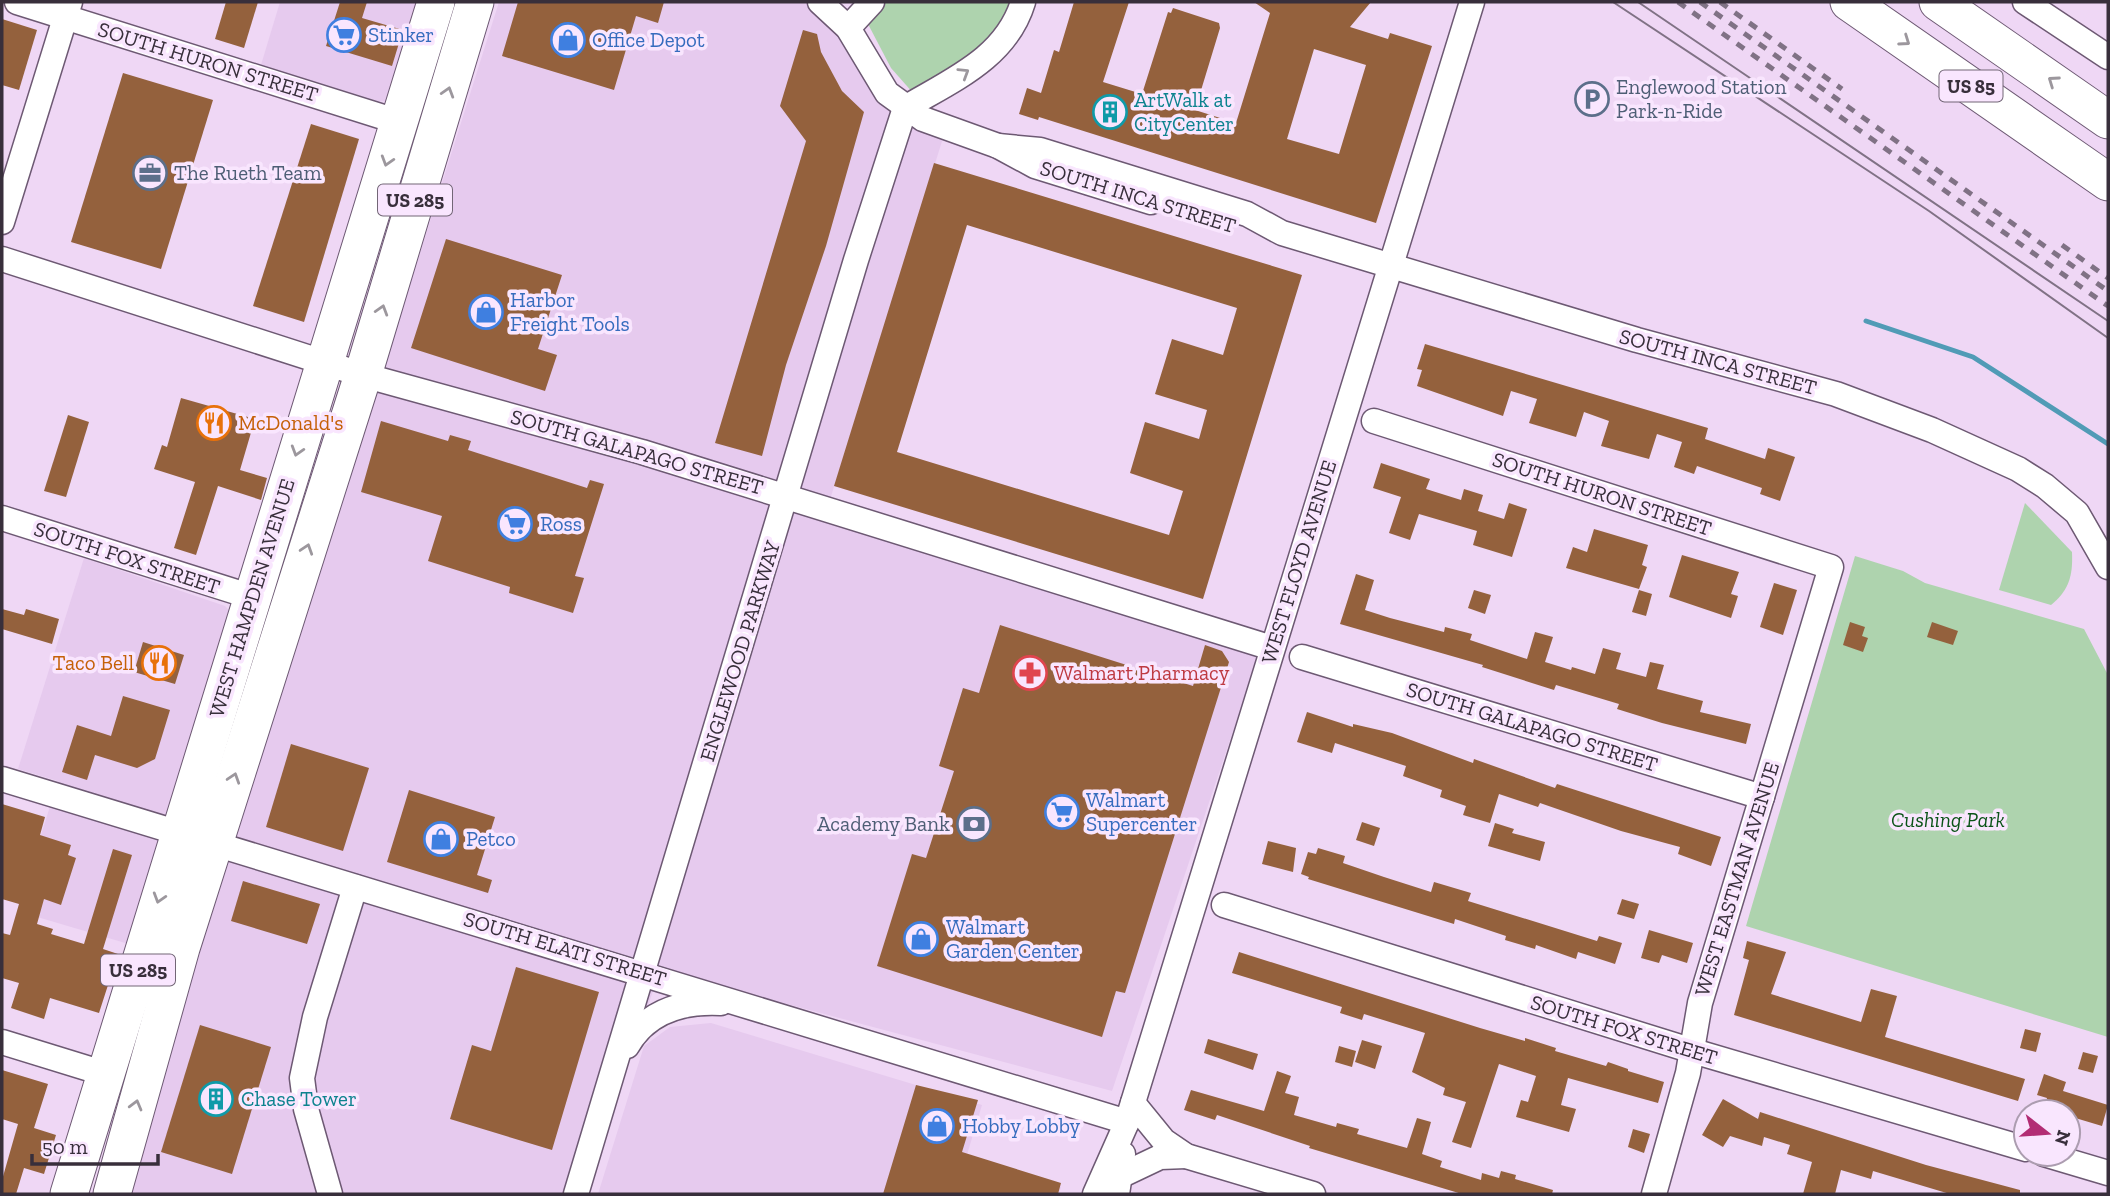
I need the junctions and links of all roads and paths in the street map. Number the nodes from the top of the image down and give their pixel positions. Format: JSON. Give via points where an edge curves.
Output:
{"nodes":[{"id":1,"x":17,"y":2,"type":"edge"},
{"id":2,"x":436,"y":2,"type":"edge"},
{"id":3,"x":475,"y":2,"type":"edge"},
{"id":4,"x":820,"y":2,"type":"edge"},
{"id":5,"x":872,"y":2,"type":"edge"},
{"id":6,"x":1023,"y":2,"type":"edge"},
{"id":7,"x":1472,"y":2,"type":"edge"},
{"id":8,"x":1849,"y":2,"type":"edge"},
{"id":9,"x":1938,"y":2,"type":"edge"},
{"id":10,"x":1946,"y":2,"type":"edge"},
{"id":11,"x":2025,"y":2,"type":"edge"},
{"id":12,"x":68,"y":9,"type":"edge"},
{"id":13,"x":848,"y":28,"type":"junction"},
{"id":14,"x":1994,"y":39,"type":"junction"},
{"id":15,"x":2108,"y":57,"type":"edge"},
{"id":16,"x":905,"y":108,"type":"junction"},
{"id":17,"x":2108,"y":120,"type":"edge"},
{"id":18,"x":399,"y":122,"type":"junction"},
{"id":19,"x":2108,"y":182,"type":"edge"},
{"id":20,"x":2,"y":222,"type":"edge"},
{"id":21,"x":2,"y":260,"type":"edge"},
{"id":22,"x":1390,"y":265,"type":"junction"},
{"id":23,"x":324,"y":363,"type":"junction"},
{"id":24,"x":363,"y":375,"type":"junction"},
{"id":25,"x":1374,"y":421,"type":"dead end"},
{"id":26,"x":786,"y":496,"type":"junction"},
{"id":27,"x":2,"y":518,"type":"edge"},
{"id":28,"x":1831,"y":567,"type":"joint"},
{"id":29,"x":2108,"y":567,"type":"edge"},
{"id":30,"x":252,"y":597,"type":"junction"},
{"id":31,"x":1272,"y":648,"type":"junction"},
{"id":32,"x":1302,"y":657,"type":"dead end"},
{"id":33,"x":2,"y":779,"type":"edge"},
{"id":34,"x":1762,"y":797,"type":"junction"},
{"id":35,"x":179,"y":833,"type":"junction"},
{"id":36,"x":214,"y":843,"type":"junction"},
{"id":37,"x":355,"y":887,"type":"junction"},
{"id":38,"x":1224,"y":905,"type":"dead end"},
{"id":39,"x":644,"y":972,"type":"junction"},
{"id":40,"x":746,"y":1004,"type":"junction"},
{"id":41,"x":2,"y":1042,"type":"edge"},
{"id":42,"x":1693,"y":1051,"type":"junction"},
{"id":43,"x":615,"y":1068,"type":"junction"},
{"id":44,"x":106,"y":1074,"type":"junction"},
{"id":45,"x":1130,"y":1112,"type":"junction"},
{"id":46,"x":2012,"y":1145,"type":"edge"},
{"id":47,"x":1186,"y":1156,"type":"junction"},
{"id":48,"x":2082,"y":1165,"type":"edge"},
{"id":49,"x":2108,"y":1173,"type":"edge"},
{"id":50,"x":1118,"y":1185,"type":"edge"},
{"id":51,"x":69,"y":1194,"type":"edge"},
{"id":52,"x":112,"y":1194,"type":"edge"},
{"id":53,"x":330,"y":1194,"type":"edge"},
{"id":54,"x":576,"y":1194,"type":"edge"},
{"id":55,"x":1095,"y":1194,"type":"edge"},
{"id":56,"x":1313,"y":1194,"type":"edge"},
{"id":57,"x":1654,"y":1194,"type":"edge"}],
"edges":[{"from":1,"to":12,"type":"street","name":"SOUTH HURON STREET"},
{"from":2,"to":18,"type":"highway","name":"WEST HAMPDEN AVENUE","number":"US 285"},
{"from":24,"to":3,"type":"highway","name":"WEST HAMPDEN AVENUE","number":"US 285","one_way":true},
{"from":4,"to":13,"type":"street","name":"SOUTH INCA STREET"},
{"from":5,"to":13,"type":"street"},
{"from":16,"to":6,"type":"street","one_way":true,"via":[[997,49]]},
{"from":7,"to":22,"type":"street","name":"WEST FLOYD AVENUE"},
{"from":8,"to":19,"type":"highway","number":"US 85","one_way":true},
{"from":9,"to":14,"type":"highway","number":"US 85"},
{"from":10,"to":14,"type":"highway"},
{"from":11,"to":15,"type":"street"},
{"from":12,"to":18,"type":"street","name":"SOUTH HURON STREET"},
{"from":12,"to":20,"type":"street"},
{"from":13,"to":16,"type":"street","name":"SOUTH INCA STREET","via":[[887,93]]},
{"from":17,"to":14,"type":"highway","number":"US 85","one_way":true},
{"from":16,"to":22,"type":"street","name":"SOUTH INCA STREET","via":[[948,130],[998,146],[1040,150],[1247,214],[1282,233]]},
{"from":16,"to":26,"type":"street","name":"ENGLEWOOD PARKWAY"},
{"from":18,"to":23,"type":"highway","name":"WEST HAMPDEN AVENUE","number":"US 285","one_way":true},
{"from":21,"to":23,"type":"street","name":"SOUTH GALAPAGO STREET"},
{"from":22,"to":29,"type":"street","name":"SOUTH INCA STREET","via":[[1836,394],[1932,430],[2045,486],[2077,513]]},
{"from":22,"to":31,"type":"street","name":"WEST FLOYD AVENUE"},
{"from":23,"to":24,"type":"street","name":"SOUTH GALAPAGO STREET"},
{"from":23,"to":30,"type":"highway","name":"WEST HAMPDEN AVENUE","number":"US 285","one_way":true},
{"from":24,"to":26,"type":"street","name":"SOUTH GALAPAGO STREET"},
{"from":36,"to":24,"type":"highway","name":"WEST HAMPDEN AVENUE","number":"US 285","one_way":true},
{"from":25,"to":28,"type":"street","name":"SOUTH HURON STREET"},
{"from":26,"to":31,"type":"street","name":"SOUTH GALAPAGO STREET"},
{"from":26,"to":39,"type":"street","name":"ENGLEWOOD PARKWAY"},
{"from":27,"to":30,"type":"street","name":"SOUTH FOX STREET"},
{"from":28,"to":34,"type":"street","name":"WEST EASTMAN AVENUE"},
{"from":30,"to":35,"type":"highway","name":"WEST HAMPDEN AVENUE","number":"US 285"},
{"from":31,"to":45,"type":"street","name":"WEST FLOYD AVENUE"},
{"from":32,"to":34,"type":"street","name":"SOUTH GALAPAGO STREET"},
{"from":33,"to":35,"type":"street","name":"SOUTH ELATI STREET"},
{"from":34,"to":42,"type":"street","name":"WEST EASTMAN AVENUE","via":[[1700,1003]]},
{"from":35,"to":36,"type":"street","name":"SOUTH ELATI STREET"},
{"from":35,"to":44,"type":"highway","name":"WEST HAMPDEN AVENUE","number":"US 285","one_way":true},
{"from":36,"to":37,"type":"street","name":"SOUTH ELATI STREET"},
{"from":52,"to":36,"type":"highway","name":"WEST HAMPDEN AVENUE","number":"US 285","one_way":true},
{"from":37,"to":39,"type":"street","name":"SOUTH ELATI STREET"},
{"from":37,"to":53,"type":"street","via":[[312,1025],[302,1079]]},
{"from":38,"to":42,"type":"street","name":"SOUTH FOX STREET"},
{"from":39,"to":40,"type":"street","name":"SOUTH ELATI STREET"},
{"from":39,"to":43,"type":"street","name":"ENGLEWOOD PARKWAY"},
{"from":40,"to":43,"type":"street","via":[[693,1003],[661,1012],[639,1028]]},
{"from":40,"to":45,"type":"street","name":"SOUTH ELATI STREET"},
{"from":41,"to":44,"type":"street"},
{"from":42,"to":46,"type":"street","name":"SOUTH FOX STREET"},
{"from":42,"to":57,"type":"street","name":"WEST EASTMAN AVENUE"},
{"from":43,"to":54,"type":"street","name":"ENGLEWOOD PARKWAY"},
{"from":44,"to":51,"type":"highway","name":"WEST HAMPDEN AVENUE","number":"US 285"},
{"from":45,"to":47,"type":"street"},
{"from":45,"to":50,"type":"street","name":"WEST FLOYD AVENUE"},
{"from":45,"to":55,"type":"street","name":"WEST FLOYD AVENUE"},
{"from":47,"to":50,"type":"street","via":[[1160,1157]]},
{"from":47,"to":56,"type":"street"},
{"from":48,"to":49,"type":"street"}]}
